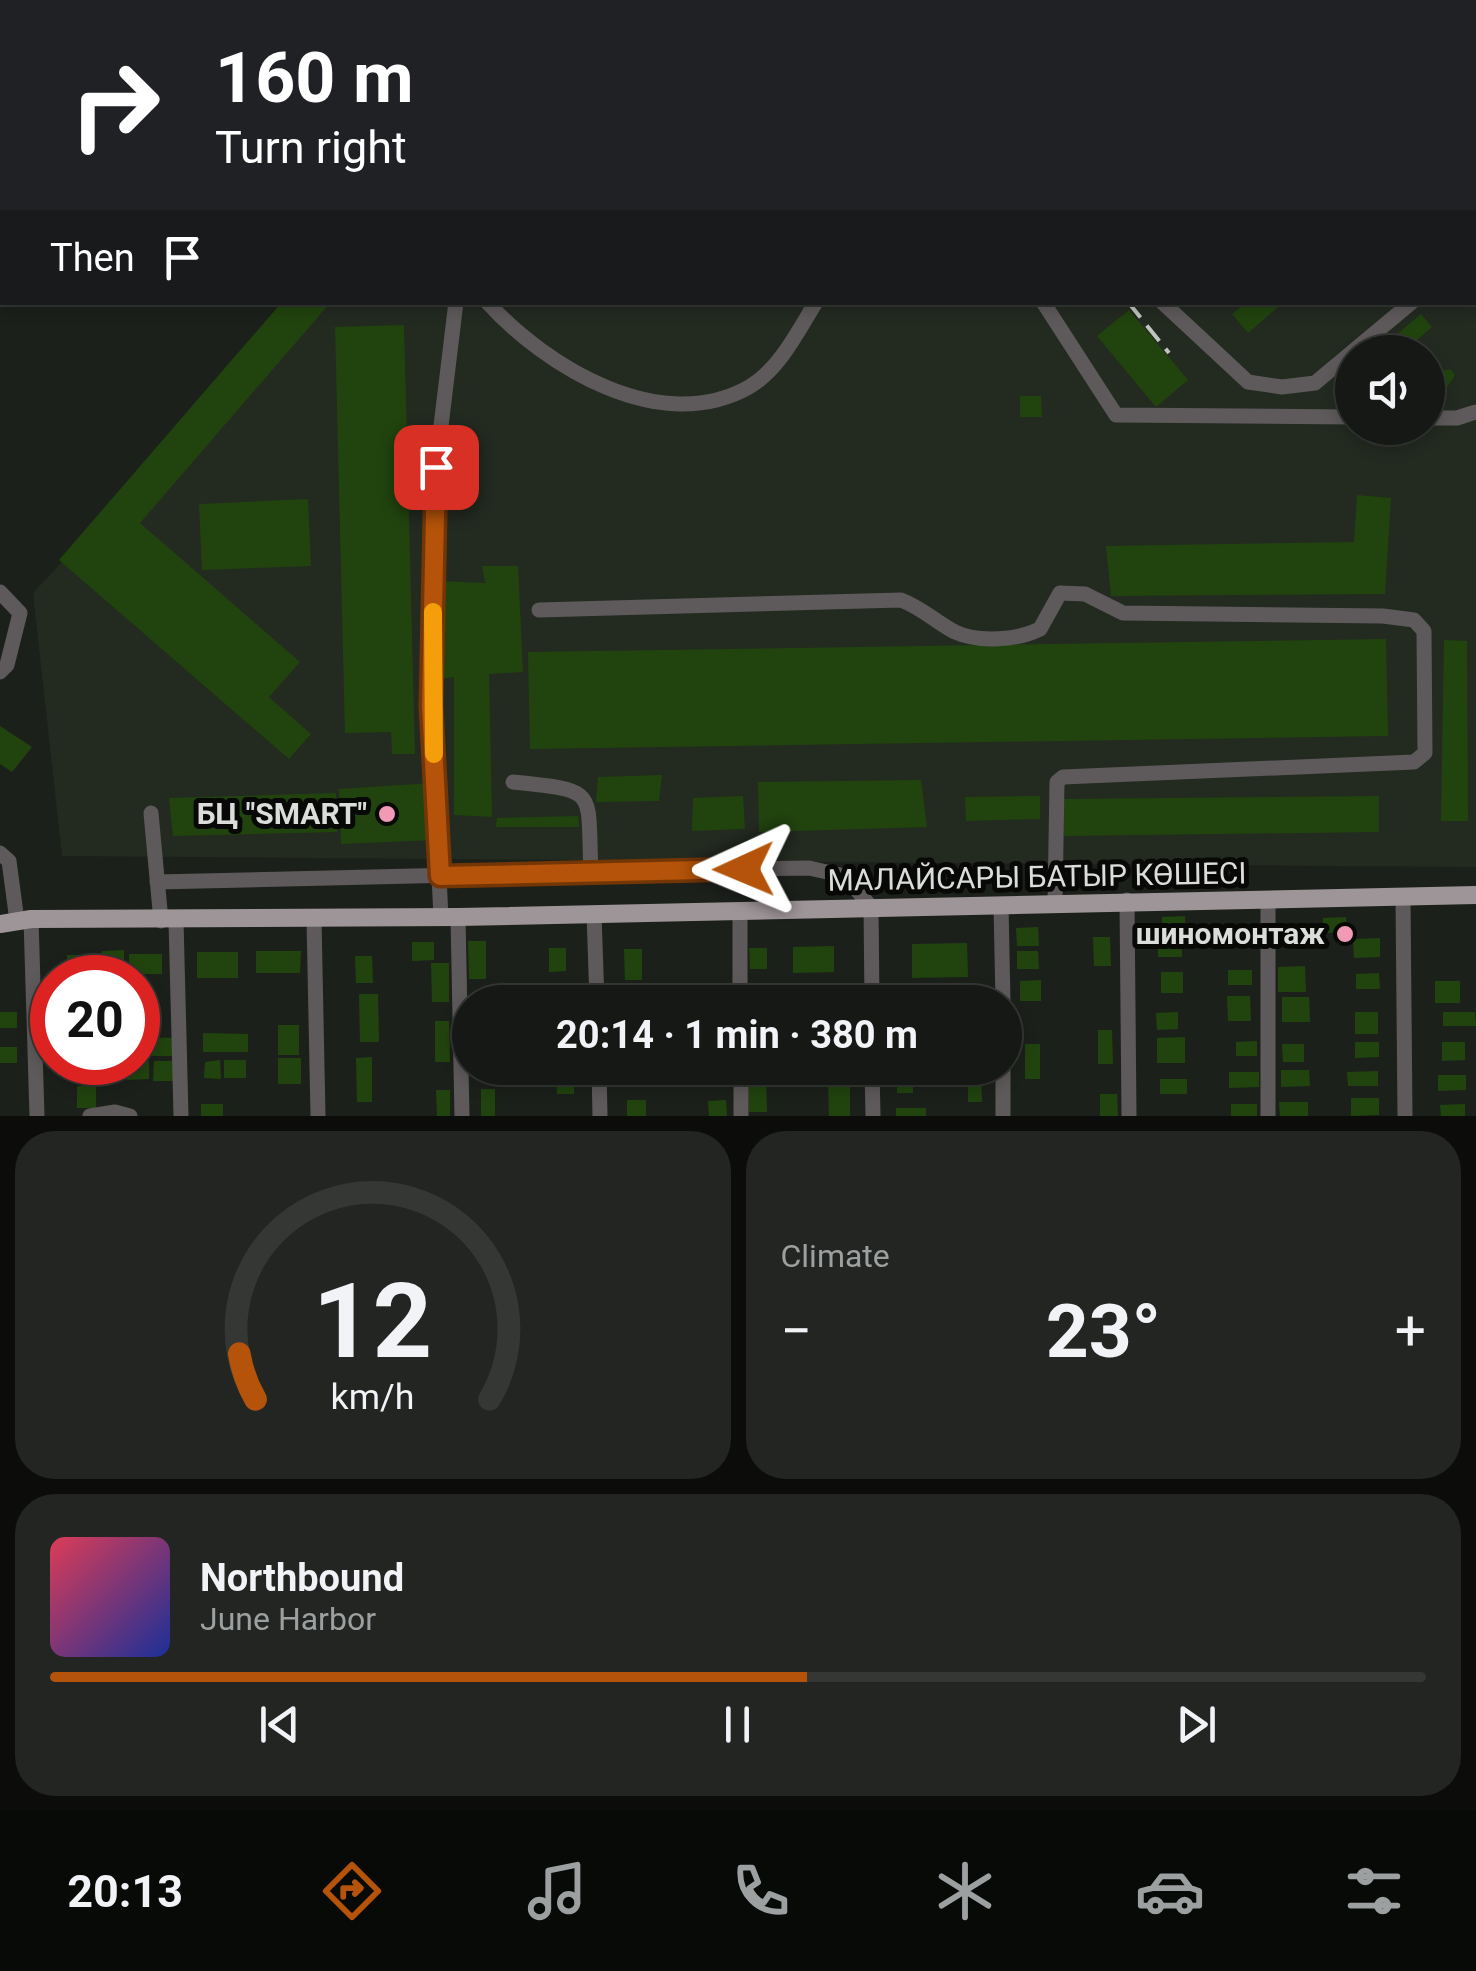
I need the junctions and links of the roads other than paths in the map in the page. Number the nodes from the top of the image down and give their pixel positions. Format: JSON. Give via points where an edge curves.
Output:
{"nodes":[{"id":1,"x":456,"y":305,"type":"edge"},
{"id":2,"x":491,"y":305,"type":"edge"},
{"id":3,"x":814,"y":305,"type":"edge"},
{"id":4,"x":1045,"y":305,"type":"edge"},
{"id":5,"x":1165,"y":305,"type":"edge"},
{"id":6,"x":1408,"y":305,"type":"edge"},
{"id":7,"x":1476,"y":412,"type":"edge"},
{"id":8,"x":1335,"y":417,"type":"edge"},
{"id":9,"x":1445,"y":418,"type":"edge"},
{"id":10,"x":0,"y":592,"type":"edge"},
{"id":11,"x":538,"y":610,"type":"dead end"},
{"id":12,"x":0,"y":672,"type":"edge"},
{"id":13,"x":513,"y":782,"type":"dead end"},
{"id":14,"x":151,"y":813,"type":"dead end"},
{"id":15,"x":0,"y":853,"type":"edge"},
{"id":16,"x":591,"y":872,"type":"junction"},
{"id":17,"x":440,"y":876,"type":"junction"},
{"id":18,"x":157,"y":882,"type":"junction"},
{"id":19,"x":1476,"y":895,"type":"edge"},
{"id":20,"x":1403,"y":897,"type":"junction"},
{"id":21,"x":1127,"y":900,"type":"junction"},
{"id":22,"x":1268,"y":900,"type":"junction"},
{"id":23,"x":1056,"y":903,"type":"junction"},
{"id":24,"x":1001,"y":905,"type":"junction"},
{"id":25,"x":871,"y":907,"type":"junction"},
{"id":26,"x":740,"y":912,"type":"junction"},
{"id":27,"x":594,"y":914,"type":"junction"},
{"id":28,"x":450,"y":918,"type":"junction"},
{"id":29,"x":314,"y":919,"type":"junction"},
{"id":30,"x":16,"y":921,"type":"edge"},
{"id":31,"x":168,"y":921,"type":"junction"},
{"id":32,"x":596,"y":985,"type":"edge"},
{"id":33,"x":740,"y":985,"type":"edge"},
{"id":34,"x":872,"y":985,"type":"edge"},
{"id":35,"x":1002,"y":985,"type":"edge"},
{"id":36,"x":599,"y":1085,"type":"edge"},
{"id":37,"x":741,"y":1085,"type":"edge"},
{"id":38,"x":872,"y":1085,"type":"edge"},
{"id":39,"x":1003,"y":1085,"type":"edge"},
{"id":40,"x":37,"y":1116,"type":"edge"},
{"id":41,"x":90,"y":1116,"type":"edge"},
{"id":42,"x":130,"y":1116,"type":"edge"},
{"id":43,"x":180,"y":1116,"type":"edge"},
{"id":44,"x":318,"y":1116,"type":"edge"},
{"id":45,"x":462,"y":1116,"type":"edge"},
{"id":46,"x":600,"y":1116,"type":"edge"},
{"id":47,"x":741,"y":1116,"type":"edge"},
{"id":48,"x":873,"y":1116,"type":"edge"},
{"id":49,"x":1003,"y":1116,"type":"edge"},
{"id":50,"x":1129,"y":1116,"type":"edge"},
{"id":51,"x":1268,"y":1116,"type":"edge"},
{"id":52,"x":1405,"y":1116,"type":"edge"}],
"edges":[{"from":1,"to":17,"type":"street","via":[[436,467],[431,706]]},
{"from":2,"to":3,"type":"street","via":[[599,386],[642,401],[689,402],[751,386]]},
{"from":4,"to":8,"type":"street","via":[[1116,415]]},
{"from":5,"to":6,"type":"street","via":[[1248,382],[1282,387],[1314,383]]},
{"from":7,"to":9,"type":"street"},
{"from":10,"to":12,"type":"street","via":[[16,606],[20,621]]},
{"from":11,"to":23,"type":"street","via":[[901,600],[960,635],[1004,639],[1040,628],[1060,593],[1072,591],[1123,613],[1383,616],[1414,620],[1424,632],[1425,753],[1414,762],[1063,777],[1057,782]]},
{"from":13,"to":16,"type":"street","via":[[583,794]]},
{"from":14,"to":18,"type":"street"},
{"from":15,"to":30,"type":"street","via":[[10,861]]},
{"from":16,"to":17,"type":"street"},
{"from":16,"to":25,"type":"street","via":[[810,868],[845,876]]},
{"from":17,"to":18,"type":"street"},
{"from":17,"to":28,"type":"street"},
{"from":18,"to":31,"type":"street"},
{"from":19,"to":20,"type":"main road","name":"МАЛАЙСАРЫ БАТЫР КӨШЕСІ"},
{"from":20,"to":22,"type":"main road","name":"МАЛАЙСАРЫ БАТЫР КӨШЕСІ"},
{"from":20,"to":52,"type":"street"},
{"from":21,"to":22,"type":"main road","name":"МАЛАЙСАРЫ БАТЫР КӨШЕСІ"},
{"from":21,"to":23,"type":"main road","name":"МАЛАЙСАРЫ БАТЫР КӨШЕСІ"},
{"from":21,"to":50,"type":"street"},
{"from":22,"to":51,"type":"street"},
{"from":23,"to":24,"type":"main road","name":"МАЛАЙСАРЫ БАТЫР КӨШЕСІ"},
{"from":24,"to":25,"type":"main road","name":"МАЛАЙСАРЫ БАТЫР КӨШЕСІ"},
{"from":24,"to":35,"type":"street"},
{"from":25,"to":26,"type":"main road","name":"МАЛАЙСАРЫ БАТЫР КӨШЕСІ"},
{"from":25,"to":34,"type":"street"},
{"from":26,"to":27,"type":"main road","name":"МАЛАЙСАРЫ БАТЫР КӨШЕСІ"},
{"from":26,"to":33,"type":"street"},
{"from":27,"to":28,"type":"main road","name":"МАЛАЙСАРЫ БАТЫР КӨШЕСІ"},
{"from":27,"to":32,"type":"street"},
{"from":28,"to":29,"type":"main road","name":"МАЛАЙСАРЫ БАТЫР КӨШЕСІ"},
{"from":28,"to":45,"type":"street"},
{"from":29,"to":31,"type":"main road","name":"МАЛАЙСАРЫ БАТЫР КӨШЕСІ"},
{"from":29,"to":44,"type":"street"},
{"from":30,"to":31,"type":"main road","name":"МАЛАЙСАРЫ БАТЫР КӨШЕСІ"},
{"from":30,"to":40,"type":"street"},
{"from":31,"to":43,"type":"street"},
{"from":36,"to":46,"type":"street"},
{"from":37,"to":47,"type":"street"},
{"from":38,"to":48,"type":"street"},
{"from":39,"to":49,"type":"street"},
{"from":41,"to":42,"type":"street"}]}
